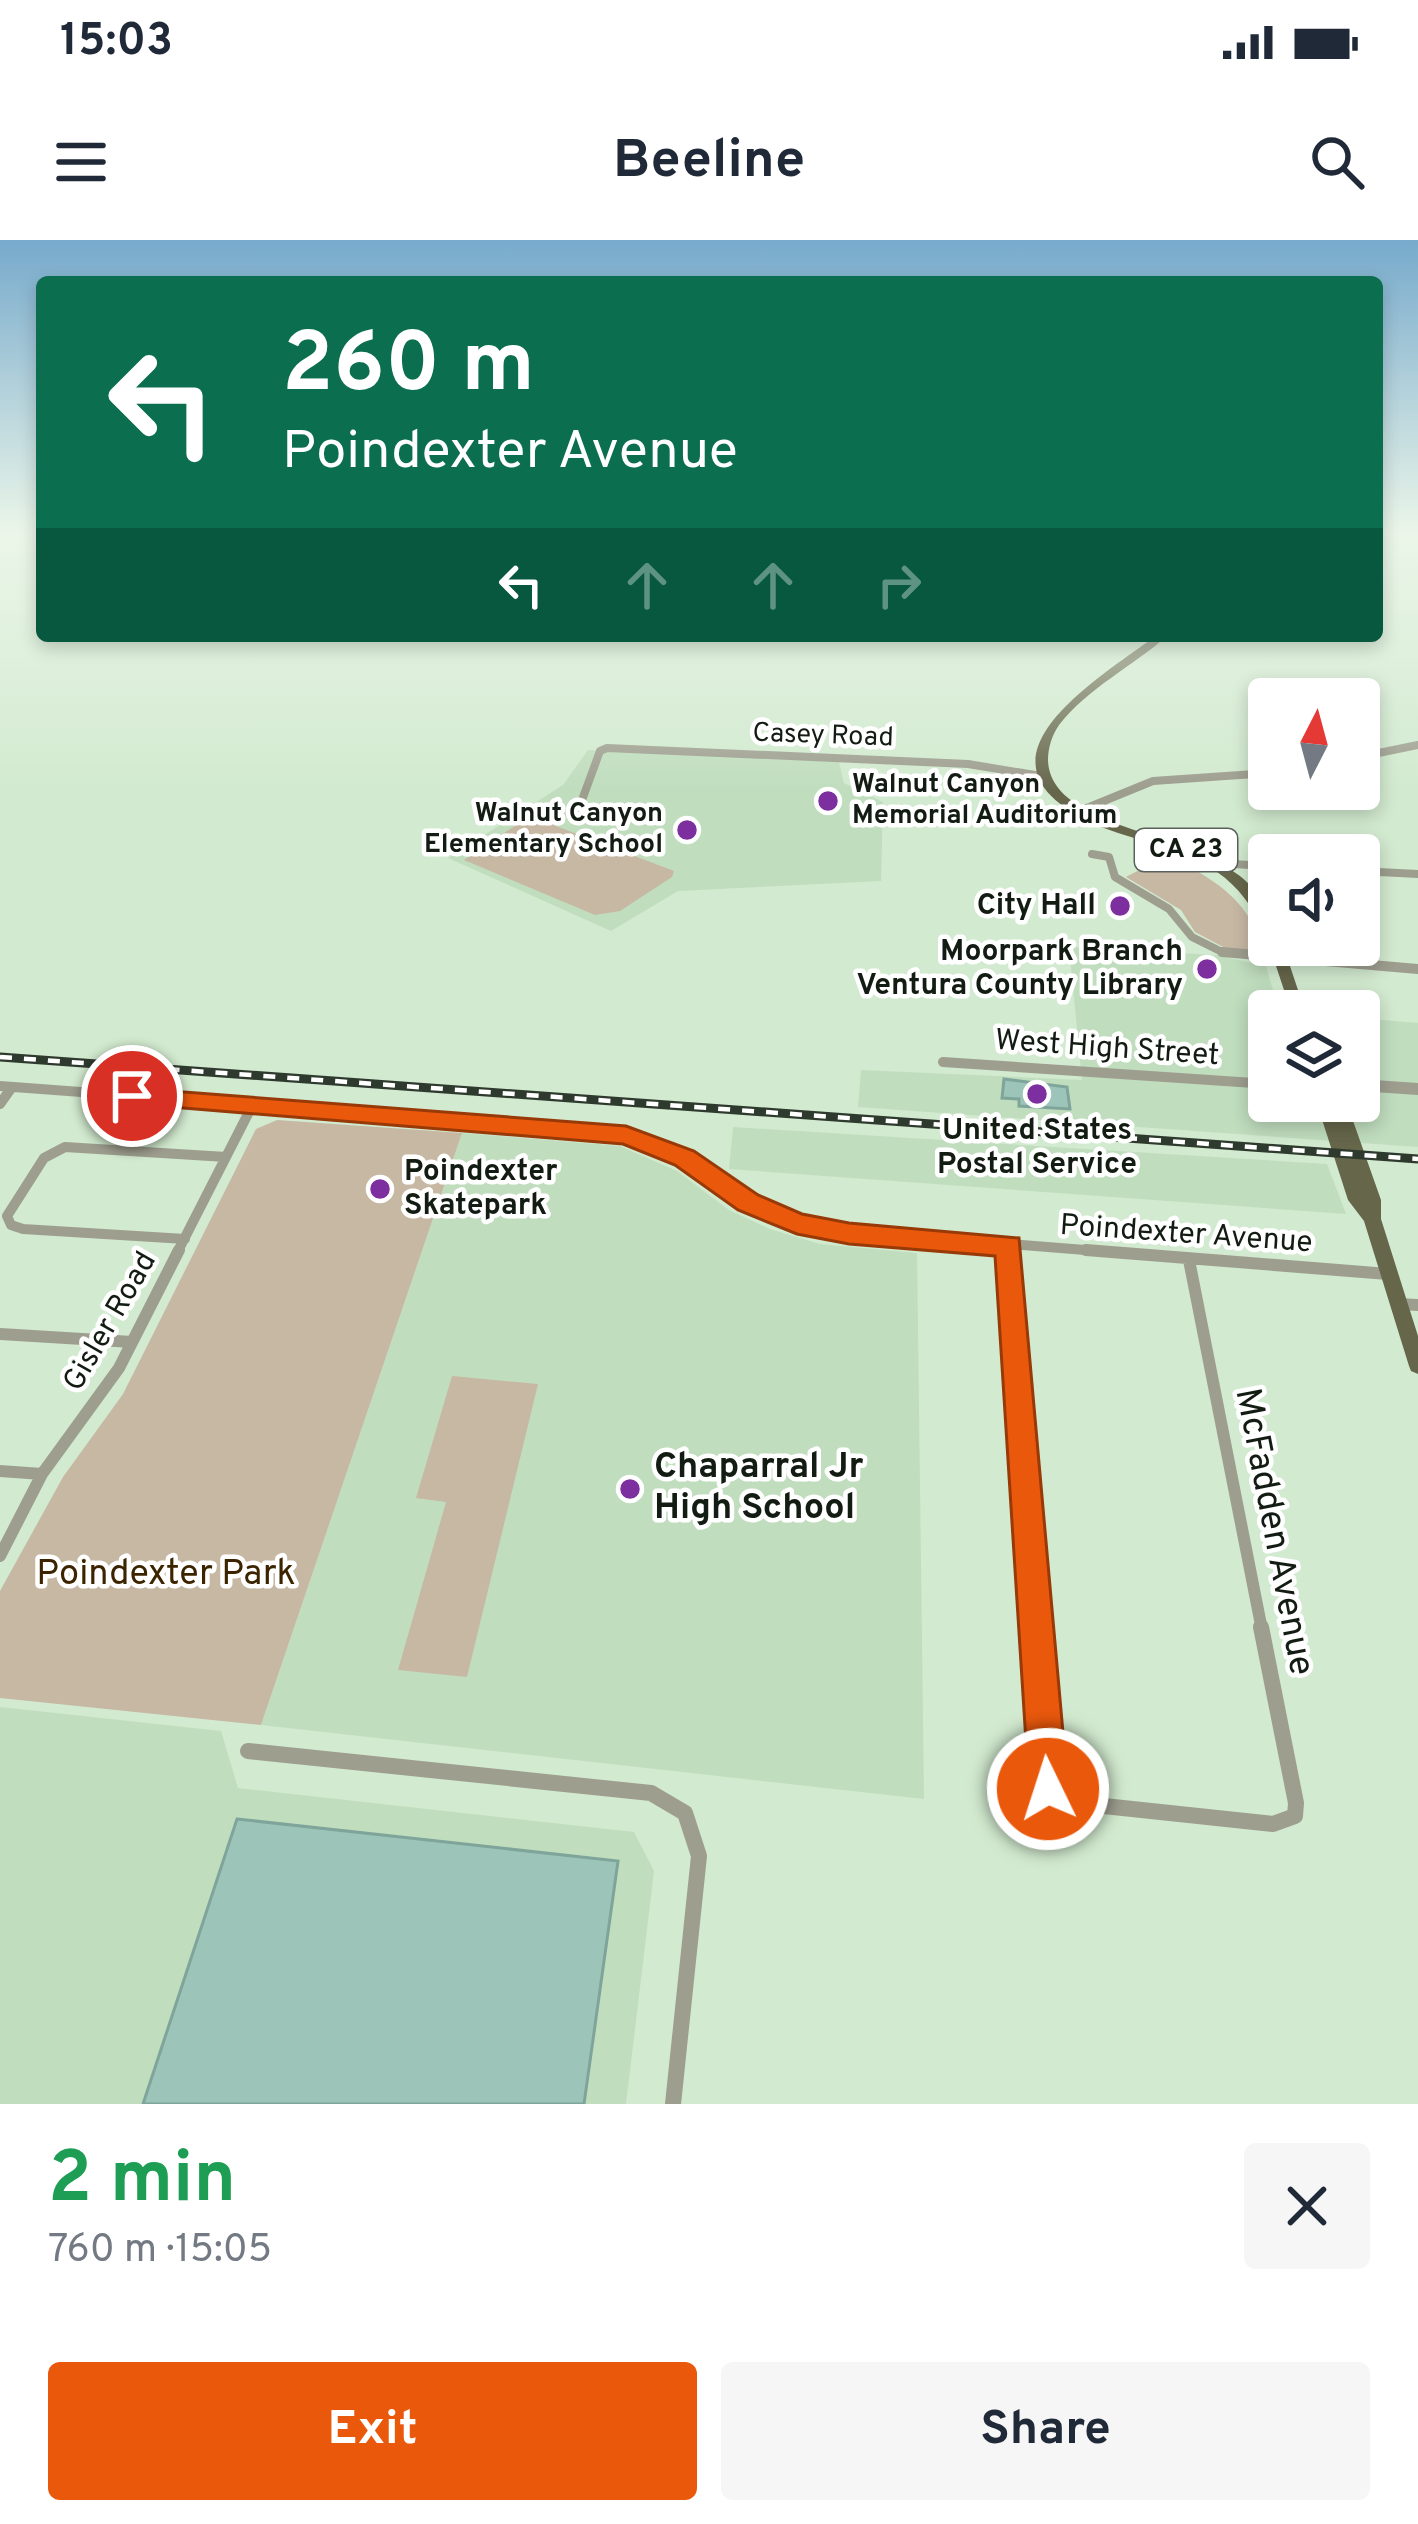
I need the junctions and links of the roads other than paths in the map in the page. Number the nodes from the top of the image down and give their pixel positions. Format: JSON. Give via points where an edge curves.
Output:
{"nodes":[{"id":1,"x":1155,"y":642,"type":"edge"},
{"id":2,"x":1418,"y":746,"type":"edge"},
{"id":3,"x":1380,"y":754,"type":"edge"},
{"id":4,"x":1248,"y":774,"type":"edge"},
{"id":5,"x":1041,"y":776,"type":"junction"},
{"id":6,"x":578,"y":811,"type":"dead end"},
{"id":7,"x":1077,"y":812,"type":"junction"},
{"id":8,"x":1092,"y":854,"type":"dead end"},
{"id":9,"x":1213,"y":863,"type":"junction"},
{"id":10,"x":1248,"y":865,"type":"edge"},
{"id":11,"x":1380,"y":872,"type":"edge"},
{"id":12,"x":1418,"y":874,"type":"edge"},
{"id":13,"x":1248,"y":892,"type":"edge"},
{"id":14,"x":1248,"y":955,"type":"edge"},
{"id":15,"x":1380,"y":964,"type":"edge"},
{"id":16,"x":1418,"y":969,"type":"edge"},
{"id":17,"x":943,"y":1062,"type":"dead end"},
{"id":18,"x":1248,"y":1083,"type":"edge"},
{"id":19,"x":6,"y":1086,"type":"edge"},
{"id":20,"x":1380,"y":1086,"type":"edge"},
{"id":21,"x":1418,"y":1089,"type":"edge"},
{"id":22,"x":0,"y":1104,"type":"edge"},
{"id":23,"x":252,"y":1106,"type":"junction"},
{"id":24,"x":1331,"y":1122,"type":"edge"},
{"id":25,"x":1345,"y":1122,"type":"edge"},
{"id":26,"x":226,"y":1157,"type":"junction"},
{"id":27,"x":1372,"y":1219,"type":"junction"},
{"id":28,"x":185,"y":1239,"type":"junction"},
{"id":29,"x":1009,"y":1246,"type":"junction"},
{"id":30,"x":1190,"y":1260,"type":"junction"},
{"id":31,"x":1388,"y":1274,"type":"junction"},
{"id":32,"x":1397,"y":1304,"type":"junction"},
{"id":33,"x":1418,"y":1305,"type":"edge"},
{"id":34,"x":0,"y":1334,"type":"edge"},
{"id":35,"x":132,"y":1342,"type":"junction"},
{"id":36,"x":1418,"y":1366,"type":"edge"},
{"id":37,"x":0,"y":1471,"type":"edge"},
{"id":38,"x":42,"y":1474,"type":"junction"},
{"id":39,"x":0,"y":1556,"type":"edge"},
{"id":40,"x":248,"y":1750,"type":"dead end"},
{"id":41,"x":673,"y":2104,"type":"edge"}],
"edges":[{"from":1,"to":5,"type":"main road","via":[[1055,724]]},
{"from":2,"to":3,"type":"street"},
{"from":4,"to":7,"type":"street","via":[[1153,781]]},
{"from":5,"to":6,"type":"street","name":"Casey Road","via":[[950,763],[603,749]]},
{"from":5,"to":7,"type":"main road","number":"CA 23"},
{"from":7,"to":9,"type":"main road","number":"CA 23"},
{"from":8,"to":14,"type":"street","via":[[1109,857],[1115,877],[1169,909],[1192,937]]},
{"from":9,"to":10,"type":"street"},
{"from":9,"to":13,"type":"main road","number":"CA 23"},
{"from":11,"to":12,"type":"street"},
{"from":15,"to":16,"type":"street"},
{"from":17,"to":18,"type":"street","name":"West High Street"},
{"from":19,"to":22,"type":"street"},
{"from":19,"to":23,"type":"street","name":"Poindexter Avenue"},
{"from":20,"to":21,"type":"street"},
{"from":23,"to":26,"type":"street","name":"Gisler Road"},
{"from":23,"to":29,"type":"street","name":"Poindexter Avenue","via":[[626,1135],[685,1158],[748,1202],[797,1223]]},
{"from":24,"to":27,"type":"main road","via":[[1356,1200]]},
{"from":25,"to":27,"type":"main road"},
{"from":26,"to":28,"type":"street","name":"Gisler Road"},
{"from":26,"to":28,"type":"street","via":[[65,1148],[44,1158],[7,1216],[23,1229]]},
{"from":27,"to":31,"type":"main road"},
{"from":28,"to":35,"type":"street","name":"Gisler Road"},
{"from":29,"to":30,"type":"street","name":"Poindexter Avenue"},
{"from":29,"to":30,"type":"street","name":"McFadden Avenue","via":[[1048,1789],[1057,1801],[1273,1825],[1295,1816]]},
{"from":30,"to":31,"type":"street","name":"Poindexter Avenue"},
{"from":31,"to":32,"type":"main road"},
{"from":32,"to":33,"type":"street"},
{"from":32,"to":36,"type":"main road"},
{"from":34,"to":35,"type":"street"},
{"from":35,"to":38,"type":"street","name":"Gisler Road"},
{"from":37,"to":38,"type":"street"},
{"from":38,"to":39,"type":"street","name":"Gisler Road"},
{"from":40,"to":41,"type":"street","via":[[651,1793],[685,1813],[699,1856]]}]}
